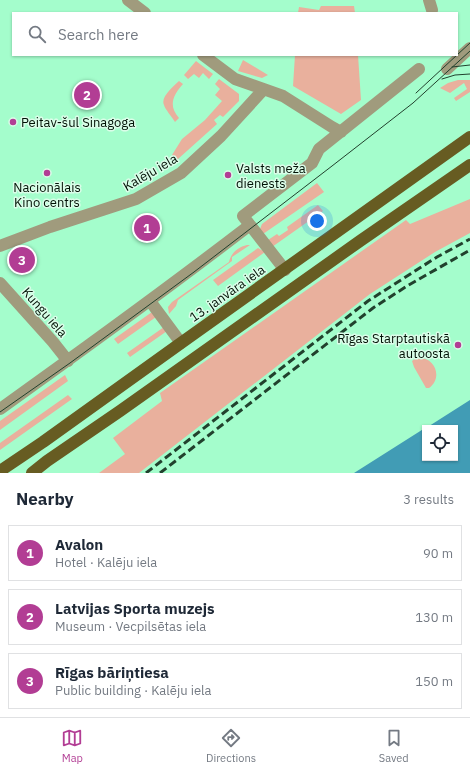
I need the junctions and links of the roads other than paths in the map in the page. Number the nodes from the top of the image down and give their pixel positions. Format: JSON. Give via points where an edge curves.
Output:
{"nodes":[{"id":1,"x":128,"y":0,"type":"edge"},
{"id":2,"x":144,"y":12,"type":"edge"},
{"id":3,"x":470,"y":48,"type":"edge"},
{"id":4,"x":204,"y":56,"type":"edge"},
{"id":5,"x":419,"y":69,"type":"dead end"},
{"id":6,"x":447,"y":69,"type":"dead end"},
{"id":7,"x":264,"y":89,"type":"junction"},
{"id":8,"x":341,"y":132,"type":"junction"},
{"id":9,"x":470,"y":137,"type":"edge"},
{"id":10,"x":470,"y":165,"type":"edge"},
{"id":11,"x":250,"y":225,"type":"junction"},
{"id":12,"x":0,"y":246,"type":"edge"},
{"id":13,"x":285,"y":270,"type":"junction"},
{"id":14,"x":0,"y":282,"type":"edge"},
{"id":15,"x":150,"y":301,"type":"junction"},
{"id":16,"x":181,"y":343,"type":"junction"},
{"id":17,"x":68,"y":361,"type":"junction"},
{"id":18,"x":0,"y":409,"type":"edge"},
{"id":19,"x":0,"y":471,"type":"edge"},
{"id":20,"x":32,"y":473,"type":"edge"}],
"edges":[{"from":1,"to":2,"type":"street"},
{"from":3,"to":6,"type":"street"},
{"from":4,"to":7,"type":"street","via":[[235,79]]},
{"from":5,"to":8,"type":"street"},
{"from":7,"to":8,"type":"street","via":[[283,96]]},
{"from":7,"to":12,"type":"street","name":"Kalēju iela","via":[[221,136],[181,173],[136,199]]},
{"from":8,"to":11,"type":"street","via":[[319,149],[312,163],[243,216]]},
{"from":9,"to":13,"type":"main road","name":"13. janvāra iela"},
{"from":10,"to":20,"type":"main road"},
{"from":11,"to":13,"type":"street"},
{"from":11,"to":15,"type":"street"},
{"from":13,"to":16,"type":"main road","name":"13. janvāra iela"},
{"from":14,"to":17,"type":"street","name":"Kungu iela"},
{"from":15,"to":16,"type":"street"},
{"from":15,"to":17,"type":"street"},
{"from":16,"to":19,"type":"main road","name":"13. janvāra iela"},
{"from":17,"to":18,"type":"street"}]}
